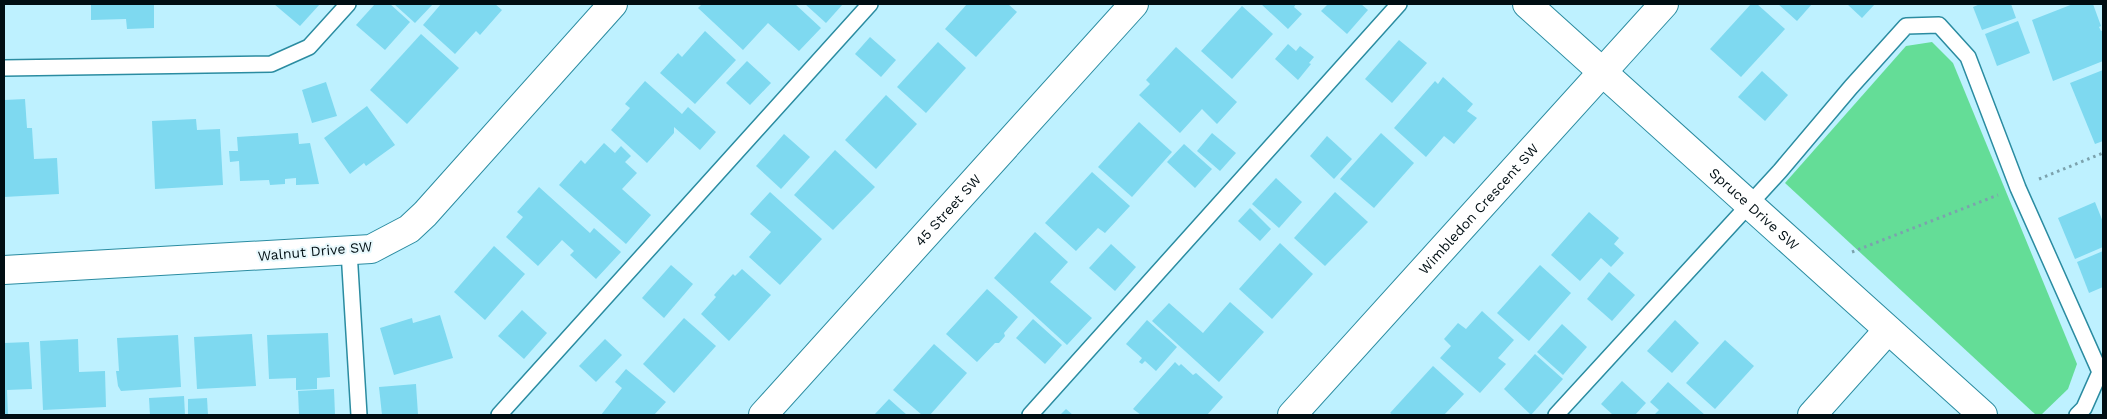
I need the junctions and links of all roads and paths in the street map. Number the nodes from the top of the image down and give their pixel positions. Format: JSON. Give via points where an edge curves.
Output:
{"nodes":[{"id":1,"x":348,"y":4,"type":"edge"},
{"id":2,"x":613,"y":4,"type":"edge"},
{"id":3,"x":870,"y":4,"type":"edge"},
{"id":4,"x":1134,"y":4,"type":"edge"},
{"id":5,"x":1399,"y":4,"type":"edge"},
{"id":6,"x":1527,"y":4,"type":"edge"},
{"id":7,"x":1664,"y":4,"type":"edge"},
{"id":8,"x":4,"y":68,"type":"edge"},
{"id":9,"x":1603,"y":73,"type":"junction"},
{"id":10,"x":2103,"y":153,"type":"edge"},
{"id":11,"x":2018,"y":188,"type":"junction"},
{"id":12,"x":1749,"y":204,"type":"junction"},
{"id":13,"x":349,"y":251,"type":"junction"},
{"id":14,"x":1852,"y":252,"type":"dead end"},
{"id":15,"x":4,"y":270,"type":"edge"},
{"id":16,"x":1888,"y":330,"type":"junction"},
{"id":17,"x":358,"y":415,"type":"edge"},
{"id":18,"x":499,"y":415,"type":"edge"},
{"id":19,"x":763,"y":415,"type":"edge"},
{"id":20,"x":1030,"y":415,"type":"edge"},
{"id":21,"x":1292,"y":415,"type":"edge"},
{"id":22,"x":1556,"y":415,"type":"edge"},
{"id":23,"x":1812,"y":415,"type":"edge"},
{"id":24,"x":1983,"y":415,"type":"edge"},
{"id":25,"x":2078,"y":415,"type":"edge"}],
"edges":[{"from":1,"to":8,"type":"lane","via":[[309,47],[271,64]]},
{"from":2,"to":13,"type":"street","name":"Walnut Drive SW","via":[[409,230],[371,249]]},
{"from":3,"to":18,"type":"lane"},
{"from":4,"to":19,"type":"street","name":"45 Street SW"},
{"from":5,"to":20,"type":"lane"},
{"from":6,"to":9,"type":"street","name":"Spruce Drive SW"},
{"from":7,"to":9,"type":"street","name":"Wimbledon Crescent SW"},
{"from":9,"to":12,"type":"street","name":"Spruce Drive SW"},
{"from":9,"to":21,"type":"street","name":"Wimbledon Crescent SW"},
{"from":10,"to":11,"type":"path"},
{"from":11,"to":12,"type":"lane","via":[[1968,58],[1939,25],[1906,26]]},
{"from":11,"to":14,"type":"path"},
{"from":11,"to":25,"type":"lane","via":[[2100,372]]},
{"from":12,"to":16,"type":"street","name":"Spruce Drive SW"},
{"from":12,"to":22,"type":"lane"},
{"from":13,"to":15,"type":"street","name":"Walnut Drive SW"},
{"from":13,"to":17,"type":"lane"},
{"from":16,"to":23,"type":"street"},
{"from":16,"to":24,"type":"street","name":"Spruce Drive SW"}]}
